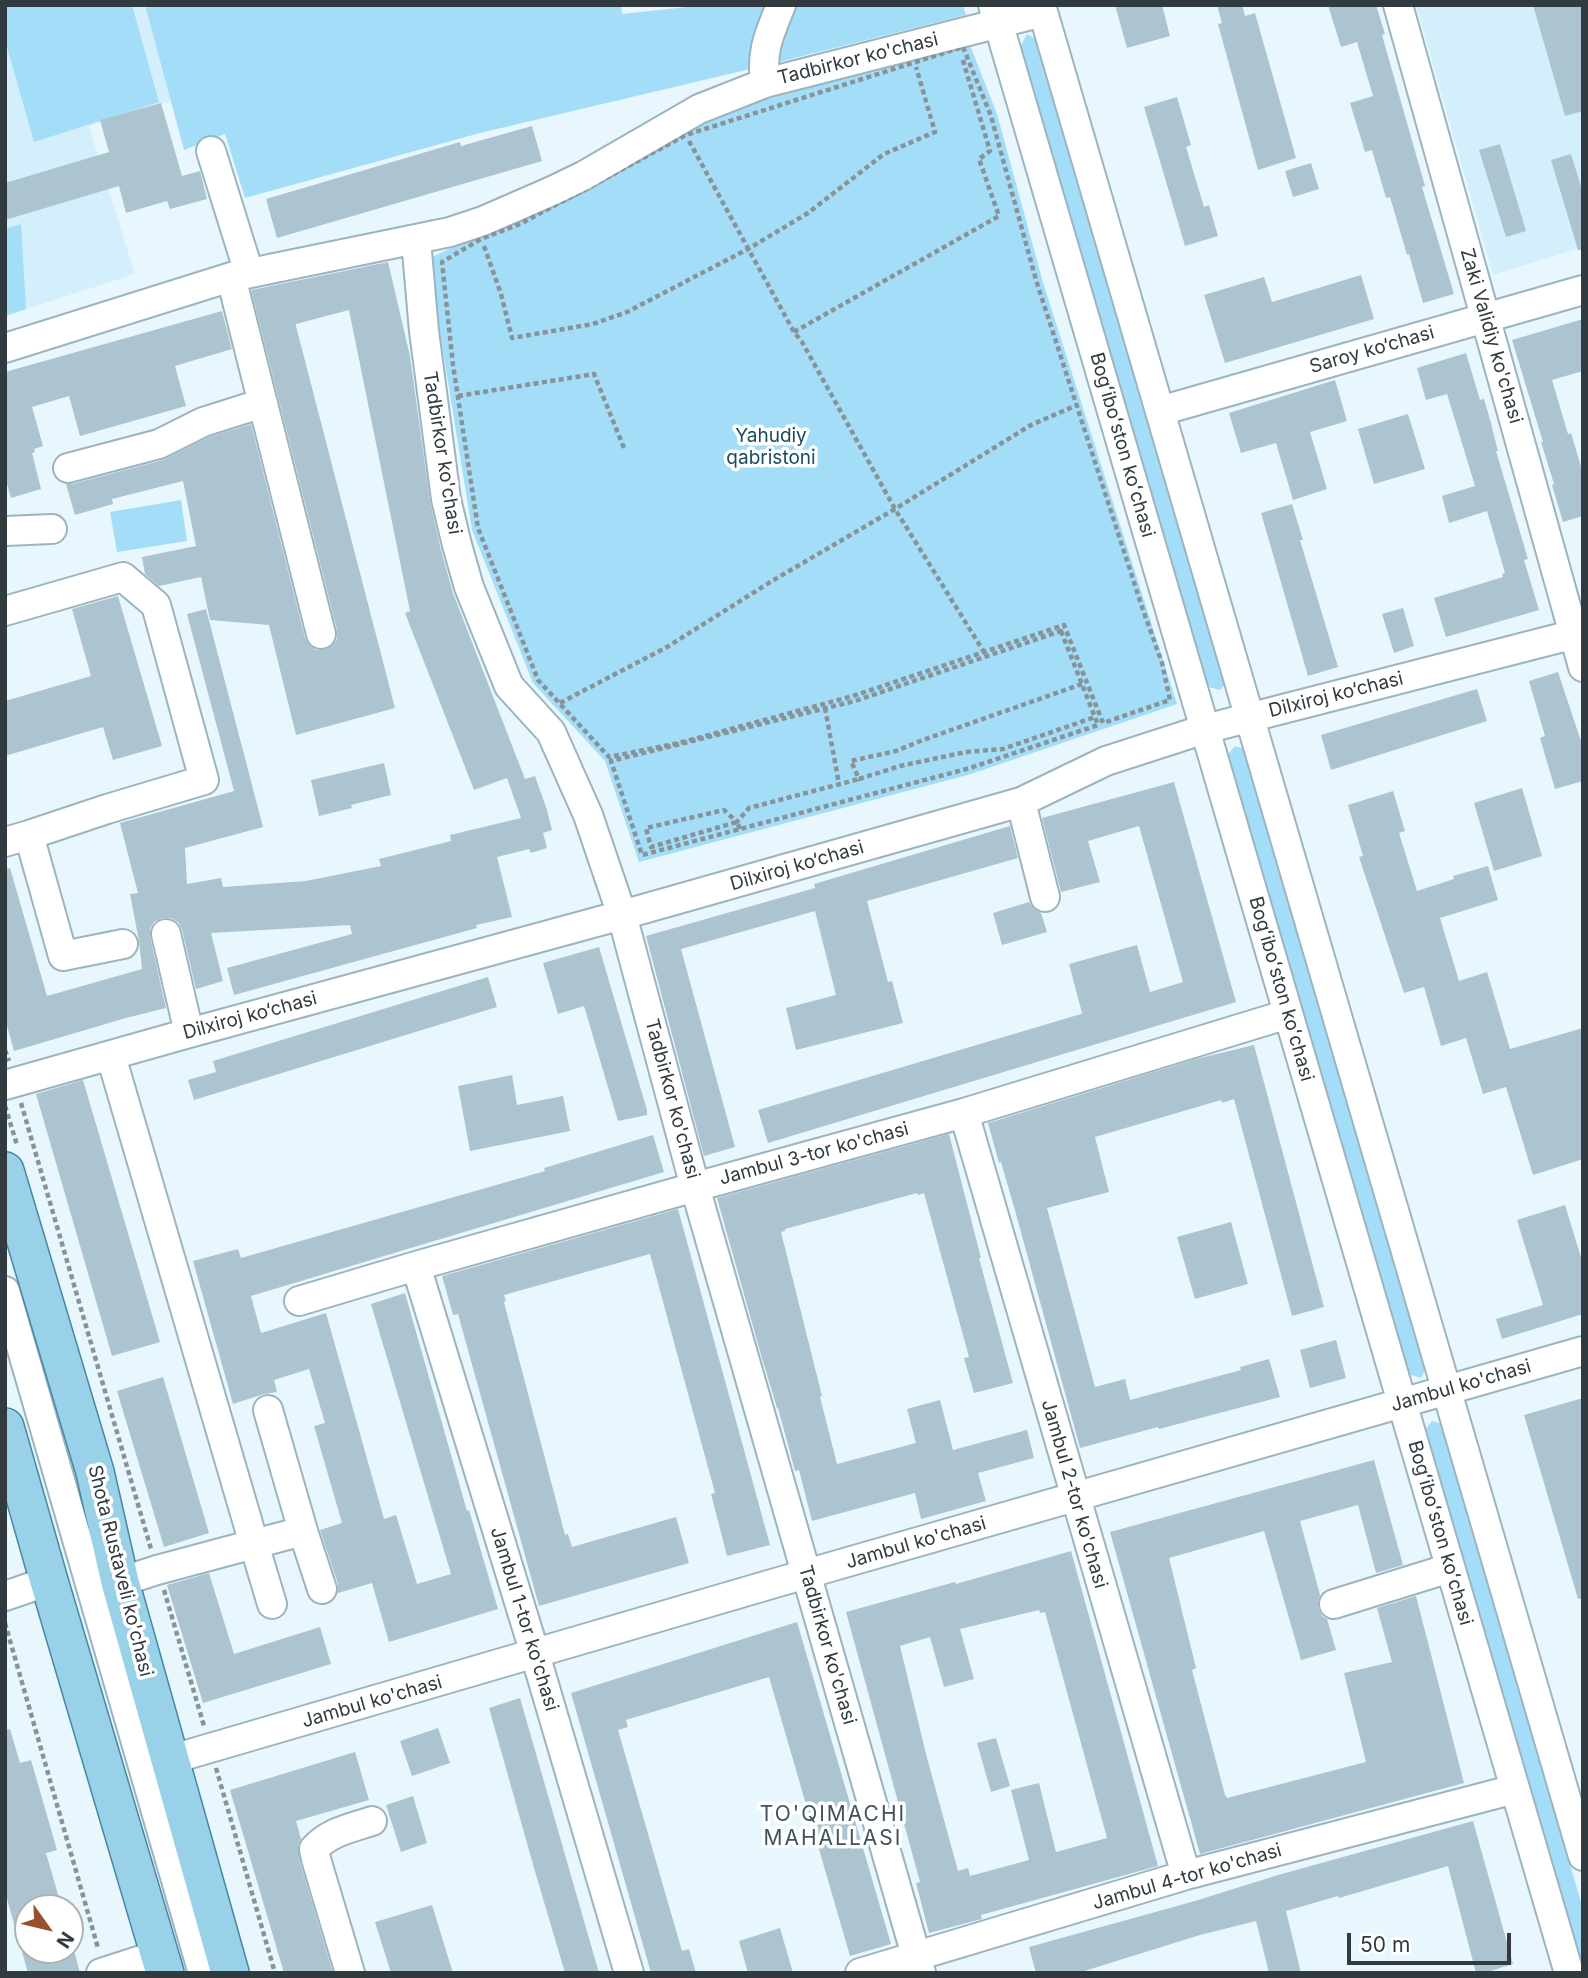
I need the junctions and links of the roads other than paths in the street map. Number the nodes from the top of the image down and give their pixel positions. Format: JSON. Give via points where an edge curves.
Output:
{"nodes":[{"id":1,"x":781,"y":5,"type":"edge"},
{"id":2,"x":1398,"y":5,"type":"edge"},
{"id":3,"x":1042,"y":9,"type":"edge"},
{"id":4,"x":996,"y":14,"type":"edge"},
{"id":5,"x":765,"y":83,"type":"junction"},
{"id":6,"x":211,"y":151,"type":"dead end"},
{"id":7,"x":416,"y":240,"type":"junction"},
{"id":8,"x":240,"y":275,"type":"junction"},
{"id":9,"x":1583,"y":290,"type":"edge"},
{"id":10,"x":1486,"y":318,"type":"junction"},
{"id":11,"x":5,"y":348,"type":"edge"},
{"id":12,"x":263,"y":403,"type":"junction"},
{"id":13,"x":1160,"y":411,"type":"junction"},
{"id":14,"x":68,"y":468,"type":"dead end"},
{"id":15,"x":52,"y":529,"type":"dead end"},
{"id":16,"x":5,"y":531,"type":"edge"},
{"id":17,"x":5,"y":611,"type":"edge"},
{"id":18,"x":1578,"y":633,"type":"edge"},
{"id":19,"x":321,"y":634,"type":"dead end"},
{"id":20,"x":1583,"y":667,"type":"edge"},
{"id":21,"x":1250,"y":717,"type":"junction"},
{"id":22,"x":1205,"y":729,"type":"junction"},
{"id":23,"x":1021,"y":802,"type":"junction"},
{"id":24,"x":17,"y":838,"type":"edge"},
{"id":25,"x":1045,"y":897,"type":"dead end"},
{"id":26,"x":622,"y":915,"type":"junction"},
{"id":27,"x":166,"y":934,"type":"dead end"},
{"id":28,"x":123,"y":944,"type":"dead end"},
{"id":29,"x":1288,"y":1014,"type":"junction"},
{"id":30,"x":189,"y":1033,"type":"junction"},
{"id":31,"x":111,"y":1056,"type":"junction"},
{"id":32,"x":10,"y":1084,"type":"edge"},
{"id":33,"x":964,"y":1113,"type":"junction"},
{"id":34,"x":5,"y":1171,"type":"edge"},
{"id":35,"x":695,"y":1187,"type":"junction"},
{"id":36,"x":416,"y":1266,"type":"junction"},
{"id":37,"x":5,"y":1291,"type":"edge"},
{"id":38,"x":299,"y":1301,"type":"dead end"},
{"id":39,"x":5,"y":1341,"type":"edge"},
{"id":40,"x":1583,"y":1351,"type":"edge"},
{"id":41,"x":1446,"y":1389,"type":"junction"},
{"id":42,"x":1402,"y":1402,"type":"junction"},
{"id":43,"x":268,"y":1410,"type":"dead end"},
{"id":44,"x":5,"y":1427,"type":"edge"},
{"id":45,"x":1075,"y":1497,"type":"junction"},
{"id":46,"x":303,"y":1531,"type":"junction"},
{"id":47,"x":254,"y":1544,"type":"junction"},
{"id":48,"x":1450,"y":1568,"type":"junction"},
{"id":49,"x":806,"y":1574,"type":"junction"},
{"id":50,"x":49,"y":1581,"type":"junction"},
{"id":51,"x":120,"y":1582,"type":"junction"},
{"id":52,"x":322,"y":1589,"type":"dead end"},
{"id":53,"x":5,"y":1595,"type":"edge"},
{"id":54,"x":272,"y":1604,"type":"dead end"},
{"id":55,"x":1334,"y":1604,"type":"dead end"},
{"id":56,"x":535,"y":1654,"type":"junction"},
{"id":57,"x":169,"y":1760,"type":"junction"},
{"id":58,"x":1515,"y":1789,"type":"junction"},
{"id":59,"x":372,"y":1822,"type":"dead end"},
{"id":60,"x":1583,"y":1856,"type":"edge"},
{"id":61,"x":1186,"y":1875,"type":"junction"},
{"id":62,"x":919,"y":1965,"type":"edge"},
{"id":63,"x":172,"y":1966,"type":"edge"},
{"id":64,"x":102,"y":1972,"type":"edge"},
{"id":65,"x":203,"y":1973,"type":"edge"},
{"id":66,"x":230,"y":1973,"type":"edge"},
{"id":67,"x":350,"y":1973,"type":"edge"},
{"id":68,"x":629,"y":1973,"type":"edge"},
{"id":69,"x":860,"y":1973,"type":"edge"},
{"id":70,"x":1569,"y":1973,"type":"edge"}],
"edges":[{"from":1,"to":5,"type":"street","via":[[765,46]]},
{"from":2,"to":10,"type":"street","name":"Zaki Validiy ko'chasi"},
{"from":3,"to":4,"type":"street","name":"Tadbirkor ko'chasi"},
{"from":3,"to":13,"type":"street"},
{"from":4,"to":5,"type":"street","name":"Tadbirkor ko'chasi","via":[[962,44]]},
{"from":4,"to":22,"type":"street","name":"Bogʻiboʻston koʻchasi"},
{"from":5,"to":7,"type":"street","name":"Tadbirkor ko'chasi","via":[[721,99],[682,127],[552,191],[482,221]]},
{"from":6,"to":8,"type":"street"},
{"from":7,"to":8,"type":"street","name":"Tadbirkor ko'chasi"},
{"from":7,"to":26,"type":"street","name":"Tadbirkor ko'chasi","via":[[446,499],[469,587],[509,686],[551,732],[588,815]]},
{"from":8,"to":11,"type":"street","name":"Tadbirkor ko'chasi"},
{"from":8,"to":12,"type":"street"},
{"from":9,"to":10,"type":"street","name":"Saroy ko‘chasi"},
{"from":10,"to":13,"type":"street","name":"Saroy ko‘chasi"},
{"from":10,"to":18,"type":"street","name":"Zaki Validiy ko'chasi"},
{"from":12,"to":14,"type":"street","via":[[203,422],[159,444]]},
{"from":12,"to":19,"type":"street"},
{"from":13,"to":21,"type":"street"},
{"from":15,"to":16,"type":"street"},
{"from":17,"to":24,"type":"street","via":[[123,577],[148,598],[156,605],[204,780]]},
{"from":18,"to":20,"type":"street","name":"Zaki Validiy ko'chasi"},
{"from":18,"to":21,"type":"street","name":"Dilxiroj ko‘chasi"},
{"from":21,"to":22,"type":"street","name":"Dilxiroj ko‘chasi"},
{"from":21,"to":41,"type":"street"},
{"from":22,"to":23,"type":"street","name":"Dilxiroj ko‘chasi","via":[[1106,761]]},
{"from":22,"to":29,"type":"street","name":"Bogʻiboʻston koʻchasi"},
{"from":23,"to":25,"type":"street"},
{"from":23,"to":26,"type":"street","name":"Dilxiroj ko‘chasi"},
{"from":24,"to":28,"type":"street","via":[[63,956]]},
{"from":26,"to":30,"type":"street","name":"Dilxiroj ko‘chasi"},
{"from":26,"to":35,"type":"street","name":"Tadbirkor ko'chasi"},
{"from":27,"to":30,"type":"street"},
{"from":29,"to":33,"type":"street","name":"Jambul 3-tor ko'chasi"},
{"from":29,"to":42,"type":"street","name":"Bogʻiboʻston koʻchasi"},
{"from":30,"to":31,"type":"street","name":"Dilxiroj ko‘chasi"},
{"from":31,"to":32,"type":"street","name":"Dilxiroj ko‘chasi"},
{"from":31,"to":47,"type":"street"},
{"from":33,"to":35,"type":"street","name":"Jambul 3-tor ko'chasi"},
{"from":33,"to":45,"type":"street","name":"Jambul 2-tor ko'chasi"},
{"from":34,"to":51,"type":"main road","name":"Shota Rustaveli ko'chasi","via":[[95,1472]]},
{"from":35,"to":36,"type":"street","name":"Jambul 3-tor ko'chasi"},
{"from":35,"to":49,"type":"street","name":"Tadbirkor ko'chasi"},
{"from":36,"to":38,"type":"street","name":"Jambul 3-tor ko'chasi"},
{"from":36,"to":56,"type":"street","name":"Jambul 1-tor ko'chasi"},
{"from":37,"to":65,"type":"street"},
{"from":39,"to":63,"type":"street"},
{"from":40,"to":41,"type":"street","name":"Jambul ko'chasi"},
{"from":41,"to":42,"type":"street","name":"Jambul ko'chasi"},
{"from":41,"to":60,"type":"street"},
{"from":42,"to":45,"type":"street","name":"Jambul ko'chasi"},
{"from":42,"to":48,"type":"street","name":"Bogʻiboʻston koʻchasi"},
{"from":43,"to":46,"type":"street"},
{"from":44,"to":50,"type":"main road"},
{"from":45,"to":49,"type":"street","name":"Jambul ko'chasi"},
{"from":45,"to":61,"type":"street","name":"Jambul 2-tor ko'chasi"},
{"from":46,"to":47,"type":"street"},
{"from":46,"to":52,"type":"street"},
{"from":47,"to":51,"type":"street"},
{"from":47,"to":54,"type":"street"},
{"from":48,"to":55,"type":"street"},
{"from":48,"to":58,"type":"street","name":"Bogʻiboʻston koʻchasi"},
{"from":49,"to":56,"type":"street","name":"Jambul ko'chasi"},
{"from":49,"to":62,"type":"street","name":"Tadbirkor ko'chasi"},
{"from":50,"to":53,"type":"street"},
{"from":50,"to":63,"type":"main road"},
{"from":51,"to":57,"type":"main road","name":"Shota Rustaveli ko'chasi"},
{"from":56,"to":57,"type":"street","name":"Jambul ko'chasi"},
{"from":56,"to":68,"type":"street","name":"Jambul 1-tor ko'chasi"},
{"from":57,"to":66,"type":"main road","name":"Shota Rustaveli ko'chasi"},
{"from":58,"to":61,"type":"street","name":"Jambul 4-tor ko'chasi"},
{"from":58,"to":70,"type":"street","name":"Bogʻiboʻston koʻchasi"},
{"from":59,"to":67,"type":"street","via":[[332,1834],[314,1849]]},
{"from":61,"to":62,"type":"street","name":"Jambul 4-tor ko'chasi"},
{"from":62,"to":69,"type":"street","name":"Jambul 4-tor ko'chasi"},
{"from":63,"to":64,"type":"street"}]}
